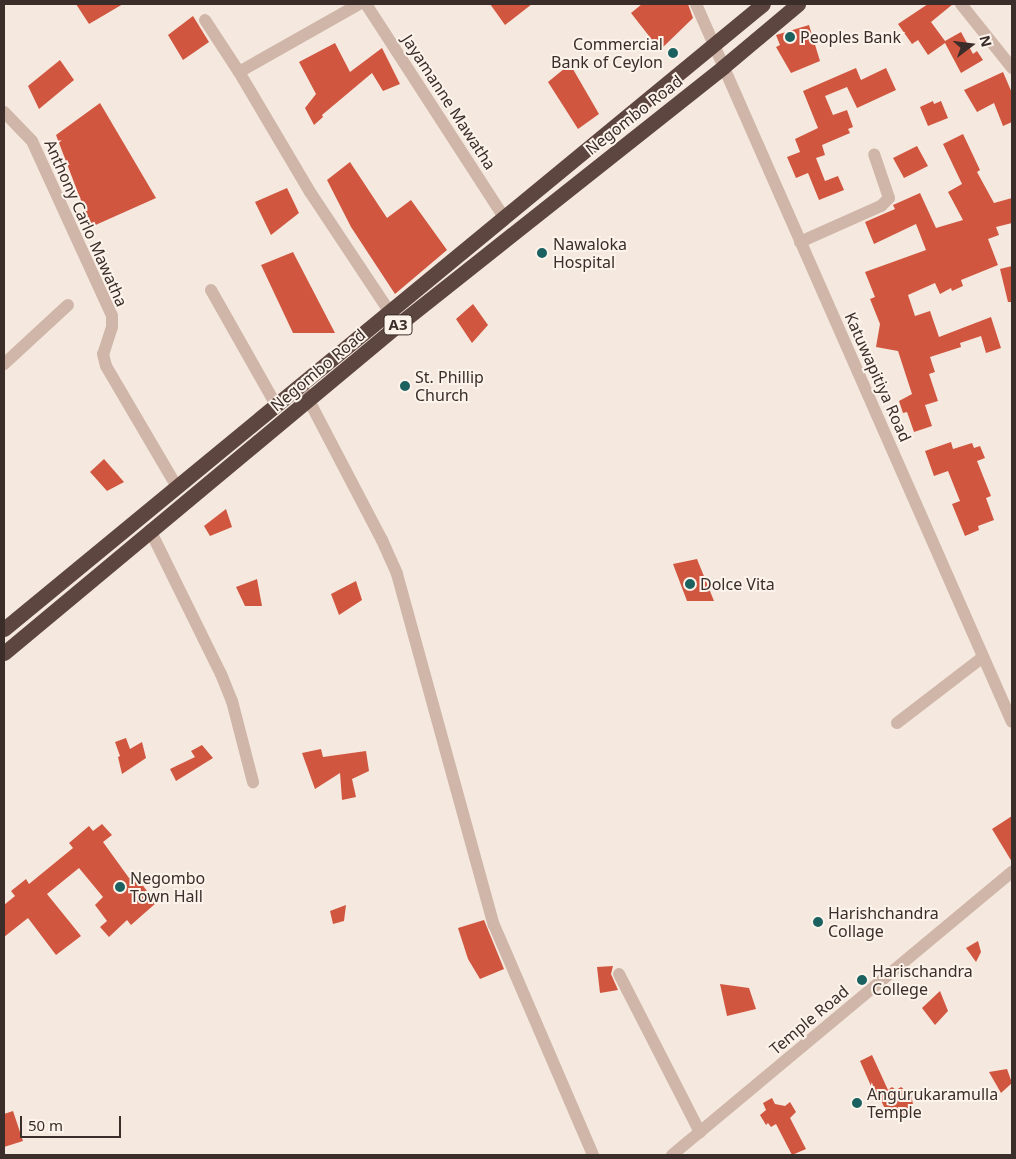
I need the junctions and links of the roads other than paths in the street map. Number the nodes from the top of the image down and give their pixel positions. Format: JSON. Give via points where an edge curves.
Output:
{"nodes":[{"id":1,"x":358,"y":4,"type":"edge"},
{"id":2,"x":696,"y":4,"type":"edge"},
{"id":3,"x":763,"y":4,"type":"edge"},
{"id":4,"x":798,"y":4,"type":"edge"},
{"id":5,"x":961,"y":4,"type":"edge"},
{"id":6,"x":205,"y":20,"type":"dead end"},
{"id":7,"x":713,"y":45,"type":"junction"},
{"id":8,"x":723,"y":67,"type":"junction"},
{"id":9,"x":1012,"y":68,"type":"edge"},
{"id":10,"x":240,"y":72,"type":"junction"},
{"id":11,"x":4,"y":112,"type":"edge"},
{"id":12,"x":874,"y":154,"type":"dead end"},
{"id":13,"x":504,"y":217,"type":"junction"},
{"id":14,"x":800,"y":242,"type":"junction"},
{"id":15,"x":211,"y":290,"type":"dead end"},
{"id":16,"x":68,"y":305,"type":"dead end"},
{"id":17,"x":389,"y":311,"type":"junction"},
{"id":18,"x":4,"y":364,"type":"edge"},
{"id":19,"x":300,"y":385,"type":"junction"},
{"id":20,"x":309,"y":400,"type":"junction"},
{"id":21,"x":276,"y":405,"type":"junction"},
{"id":22,"x":177,"y":487,"type":"junction"},
{"id":23,"x":150,"y":530,"type":"junction"},
{"id":24,"x":4,"y":628,"type":"edge"},
{"id":25,"x":4,"y":654,"type":"edge"},
{"id":26,"x":983,"y":657,"type":"junction"},
{"id":27,"x":1012,"y":722,"type":"edge"},
{"id":28,"x":897,"y":723,"type":"dead end"},
{"id":29,"x":253,"y":782,"type":"dead end"},
{"id":30,"x":1012,"y":872,"type":"edge"},
{"id":31,"x":619,"y":974,"type":"dead end"},
{"id":32,"x":700,"y":1132,"type":"junction"},
{"id":33,"x":593,"y":1155,"type":"edge"},
{"id":34,"x":672,"y":1155,"type":"edge"}],
"edges":[{"from":1,"to":10,"type":"street"},
{"from":1,"to":13,"type":"street","name":"Jayamanne Mawatha"},
{"from":2,"to":7,"type":"street","name":"Katuwapitiya Road"},
{"from":3,"to":7,"type":"highway","name":"Negombo Road","number":"A3"},
{"from":4,"to":8,"type":"highway","name":"Negombo Road","number":"A3"},
{"from":5,"to":9,"type":"street"},
{"from":6,"to":10,"type":"street"},
{"from":7,"to":8,"type":"street","name":"Katuwapitiya Road"},
{"from":7,"to":13,"type":"highway","name":"Negombo Road","number":"A3"},
{"from":8,"to":14,"type":"street","name":"Katuwapitiya Road"},
{"from":8,"to":20,"type":"highway","name":"Negombo Road","number":"A3","via":[[399,324]]},
{"from":10,"to":17,"type":"street","via":[[310,192]]},
{"from":11,"to":22,"type":"street","name":"Anthony Carlo Mawatha","via":[[32,141],[112,316],[112,327],[103,354],[106,366]]},
{"from":12,"to":14,"type":"street","via":[[889,198],[881,206]]},
{"from":13,"to":17,"type":"highway","name":"Negombo Road","number":"A3"},
{"from":14,"to":26,"type":"street","name":"Katuwapitiya Road"},
{"from":15,"to":21,"type":"street"},
{"from":16,"to":18,"type":"street"},
{"from":17,"to":19,"type":"highway","name":"Negombo Road","number":"A3"},
{"from":19,"to":20,"type":"street"},
{"from":19,"to":21,"type":"highway","name":"Negombo Road","number":"A3"},
{"from":20,"to":23,"type":"highway","name":"Negombo Road","number":"A3"},
{"from":20,"to":33,"type":"street","via":[[397,574],[494,924]]},
{"from":21,"to":22,"type":"highway","name":"Negombo Road","number":"A3"},
{"from":22,"to":24,"type":"highway","name":"Negombo Road","number":"A3"},
{"from":23,"to":25,"type":"highway","name":"Negombo Road","number":"A3"},
{"from":23,"to":29,"type":"street","via":[[232,701]]},
{"from":26,"to":27,"type":"street","name":"Katuwapitiya Road"},
{"from":26,"to":28,"type":"street"},
{"from":30,"to":32,"type":"street","name":"Temple Road"},
{"from":31,"to":32,"type":"street"},
{"from":32,"to":34,"type":"street","name":"Temple Road"}]}
